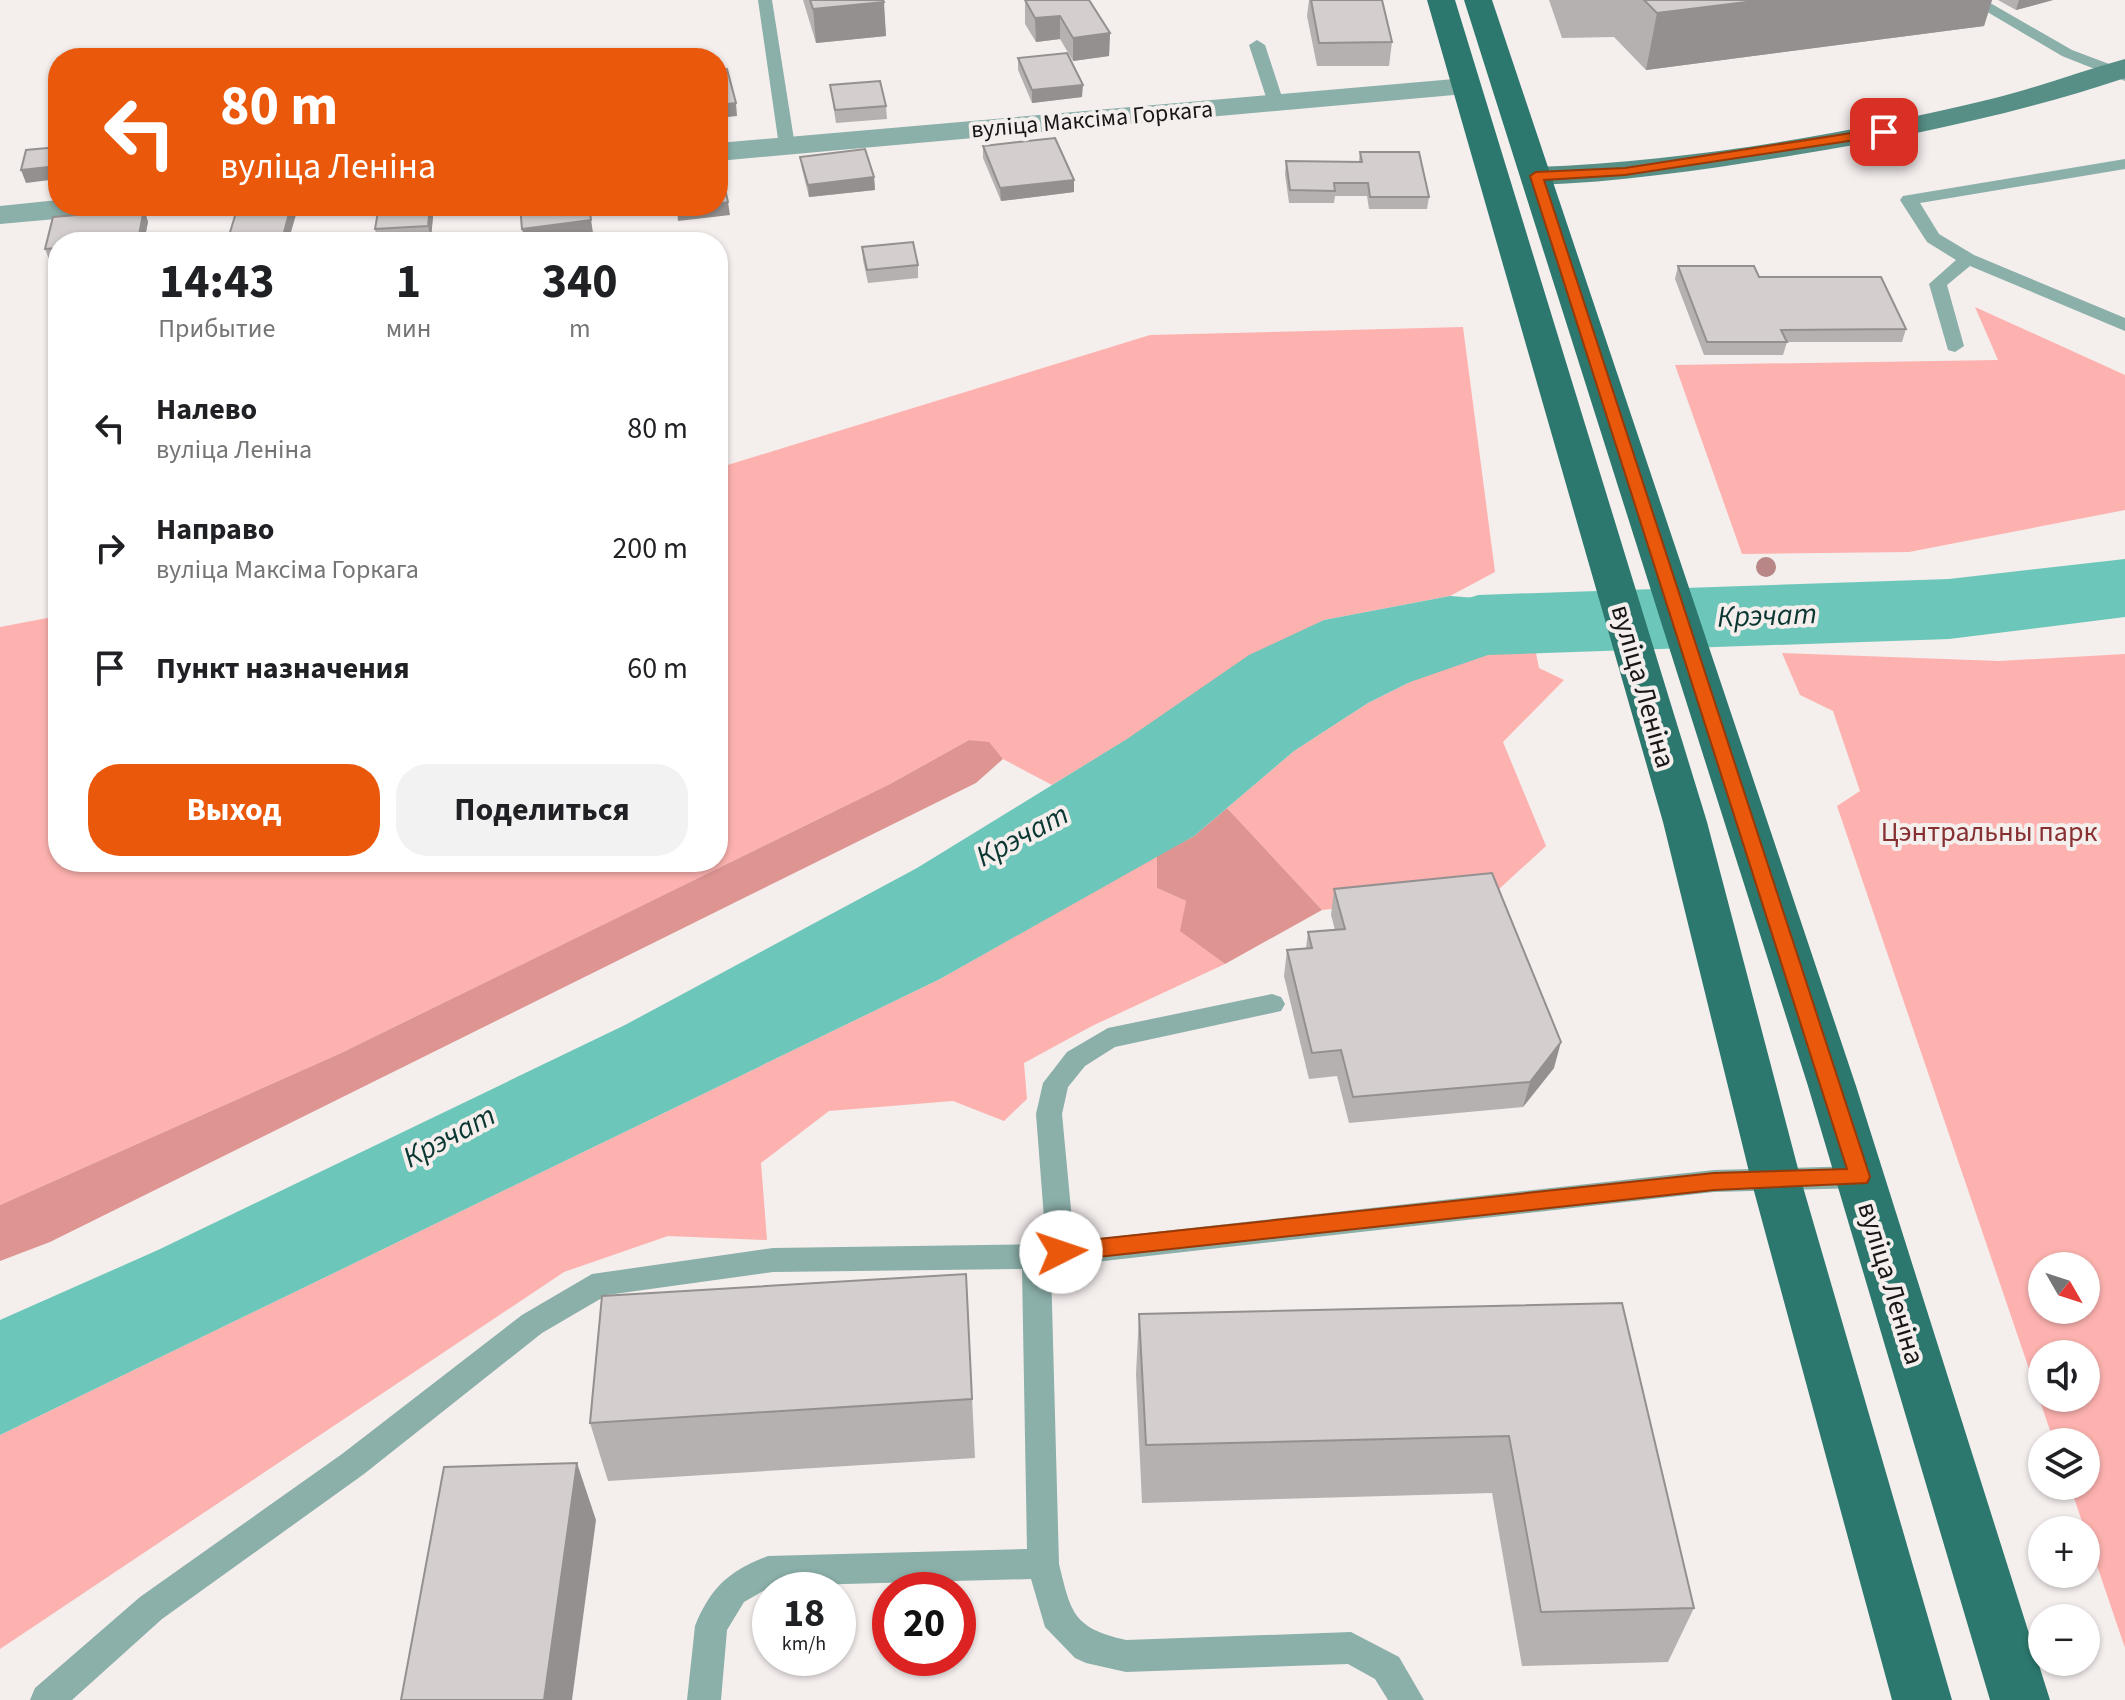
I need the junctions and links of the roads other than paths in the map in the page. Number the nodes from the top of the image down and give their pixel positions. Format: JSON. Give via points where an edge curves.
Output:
{"nodes":[{"id":1,"x":765,"y":0,"type":"edge"},
{"id":2,"x":1441,"y":0,"type":"edge"},
{"id":3,"x":1478,"y":0,"type":"edge"},
{"id":4,"x":1974,"y":0,"type":"edge"},
{"id":5,"x":1257,"y":45,"type":"dead end"},
{"id":6,"x":2121,"y":72,"type":"edge"},
{"id":7,"x":1506,"y":86,"type":"junction"},
{"id":8,"x":1466,"y":87,"type":"junction"},
{"id":9,"x":1276,"y":103,"type":"junction"},
{"id":10,"x":787,"y":146,"type":"junction"},
{"id":11,"x":728,"y":151,"type":"edge"},
{"id":12,"x":2125,"y":164,"type":"edge"},
{"id":13,"x":1493,"y":176,"type":"junction"},
{"id":14,"x":1536,"y":176,"type":"junction"},
{"id":15,"x":48,"y":211,"type":"edge"},
{"id":16,"x":0,"y":215,"type":"edge"},
{"id":17,"x":1968,"y":259,"type":"junction"},
{"id":18,"x":2125,"y":325,"type":"edge"},
{"id":19,"x":1955,"y":346,"type":"dead end"},
{"id":20,"x":1272,"y":1004,"type":"dead end"},
{"id":21,"x":1860,"y":1177,"type":"junction"},
{"id":22,"x":1776,"y":1180,"type":"junction"},
{"id":23,"x":1048,"y":1255,"type":"junction"},
{"id":24,"x":1043,"y":1564,"type":"junction"},
{"id":25,"x":47,"y":1700,"type":"edge"},
{"id":26,"x":704,"y":1700,"type":"edge"},
{"id":27,"x":1407,"y":1700,"type":"edge"},
{"id":28,"x":1922,"y":1700,"type":"edge"},
{"id":29,"x":2020,"y":1700,"type":"edge"}],
"edges":[{"from":1,"to":10,"type":"lane"},
{"from":2,"to":8,"type":"main road","name":"вуліца Леніна"},
{"from":3,"to":7,"type":"main road","name":"вуліца Леніна"},
{"from":4,"to":6,"type":"lane","via":[[2067,53]]},
{"from":5,"to":9,"type":"lane"},
{"from":6,"to":14,"type":"street","via":[[2028,100],[1884,132],[1625,171]]},
{"from":7,"to":8,"type":"main road"},
{"from":7,"to":14,"type":"main road","name":"вуліца Леніна"},
{"from":8,"to":9,"type":"street","name":"вуліца Максіма Горкага"},
{"from":8,"to":13,"type":"main road","name":"вуліца Леніна"},
{"from":9,"to":10,"type":"street","name":"вуліца Максіма Горкага"},
{"from":10,"to":11,"type":"street","name":"вуліца Максіма Горкага"},
{"from":12,"to":17,"type":"lane","via":[[1909,200],[1933,238]]},
{"from":13,"to":14,"type":"main road"},
{"from":13,"to":22,"type":"main road","name":"вуліца Леніна","via":[[1685,822]]},
{"from":14,"to":21,"type":"main road","name":"вуліца Леніна"},
{"from":15,"to":16,"type":"street"},
{"from":17,"to":18,"type":"lane"},
{"from":17,"to":19,"type":"lane","via":[[1938,284]]},
{"from":20,"to":23,"type":"lane","via":[[1108,1038],[1076,1059],[1056,1083],[1049,1114]]},
{"from":21,"to":22,"type":"lane"},
{"from":21,"to":29,"type":"main road","name":"вуліца Леніна"},
{"from":22,"to":23,"type":"lane","via":[[1714,1181]]},
{"from":22,"to":28,"type":"main road","name":"вуліца Леніна"},
{"from":23,"to":24,"type":"lane","via":[[1041,1377]]},
{"from":23,"to":25,"type":"lane","via":[[773,1260],[602,1283],[532,1324],[353,1464],[151,1608]]},
{"from":24,"to":26,"type":"lane","via":[[768,1571],[733,1591],[711,1626]]},
{"from":24,"to":27,"type":"lane","via":[[1056,1616],[1086,1647],[1126,1656],[1351,1648],[1387,1668]]}]}
